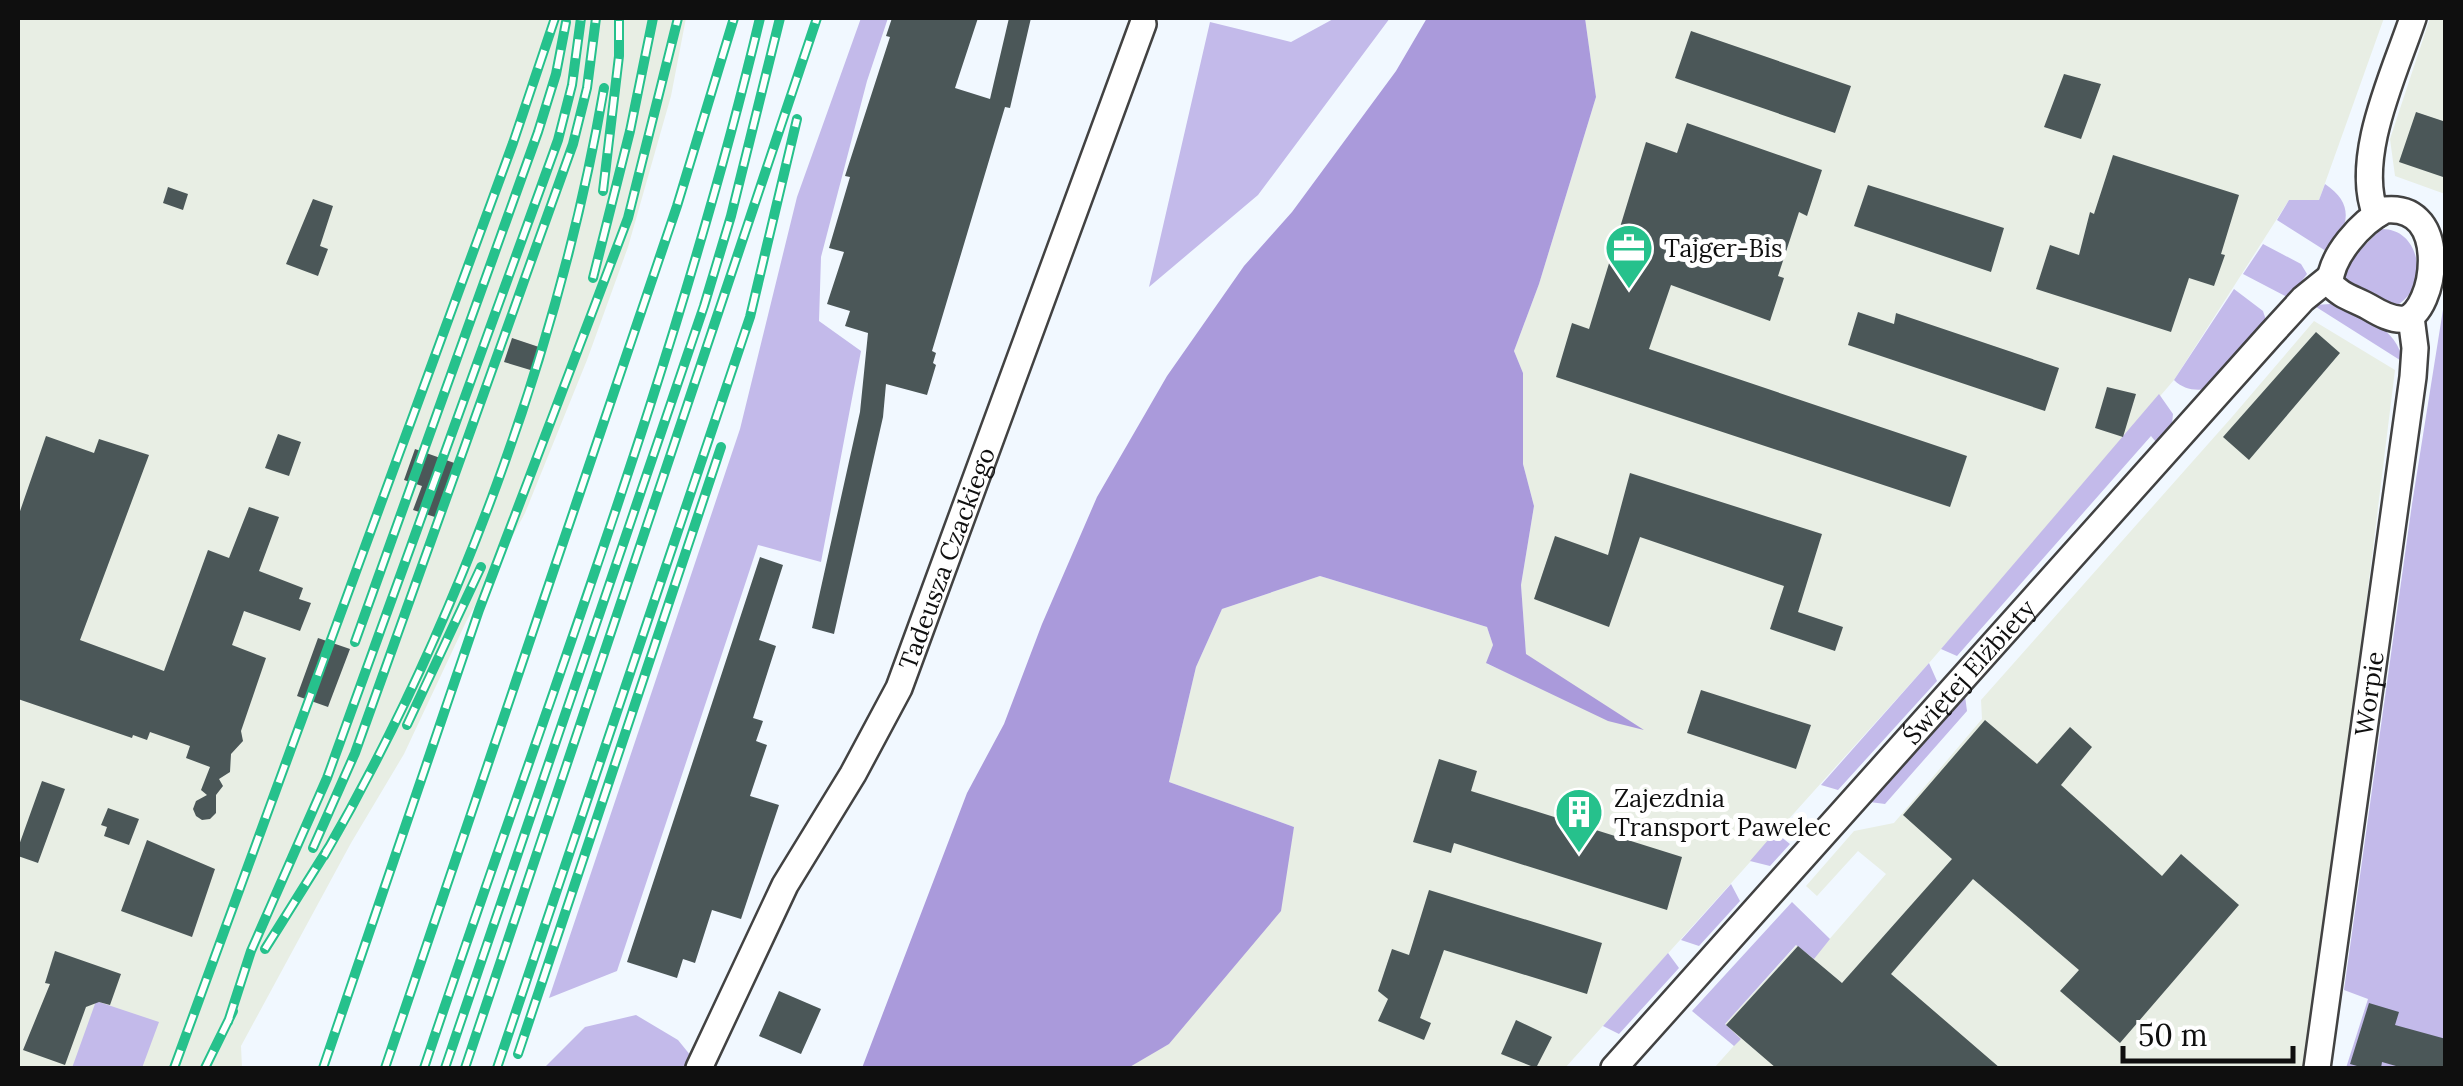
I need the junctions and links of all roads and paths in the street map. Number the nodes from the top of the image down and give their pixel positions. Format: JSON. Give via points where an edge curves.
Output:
{"nodes":[{"id":1,"x":2413,"y":18,"type":"edge"},
{"id":2,"x":1143,"y":24,"type":"dead end"},
{"id":3,"x":2376,"y":215,"type":"junction"},
{"id":4,"x":2435,"y":222,"type":"edge"},
{"id":5,"x":2329,"y":278,"type":"junction"},
{"id":6,"x":2411,"y":317,"type":"junction"},
{"id":7,"x":699,"y":1068,"type":"edge"},
{"id":8,"x":1614,"y":1068,"type":"edge"},
{"id":9,"x":2316,"y":1068,"type":"edge"}],
"edges":[{"from":1,"to":3,"type":"street","via":[[2374,133]]},
{"from":2,"to":7,"type":"street","name":"Tadeusza Czackiego","via":[[899,688],[785,884]]},
{"from":3,"to":4,"type":"street","via":[[2401,210]]},
{"from":3,"to":5,"type":"street"},
{"from":4,"to":6,"type":"street","via":[[2430,275]]},
{"from":5,"to":6,"type":"street","via":[[2334,289],[2376,311]]},
{"from":5,"to":8,"type":"street","name":"Świętej Elżbiety","via":[[2271,334]]},
{"from":6,"to":9,"type":"street","name":"Worpie","via":[[2413,376]]}]}
